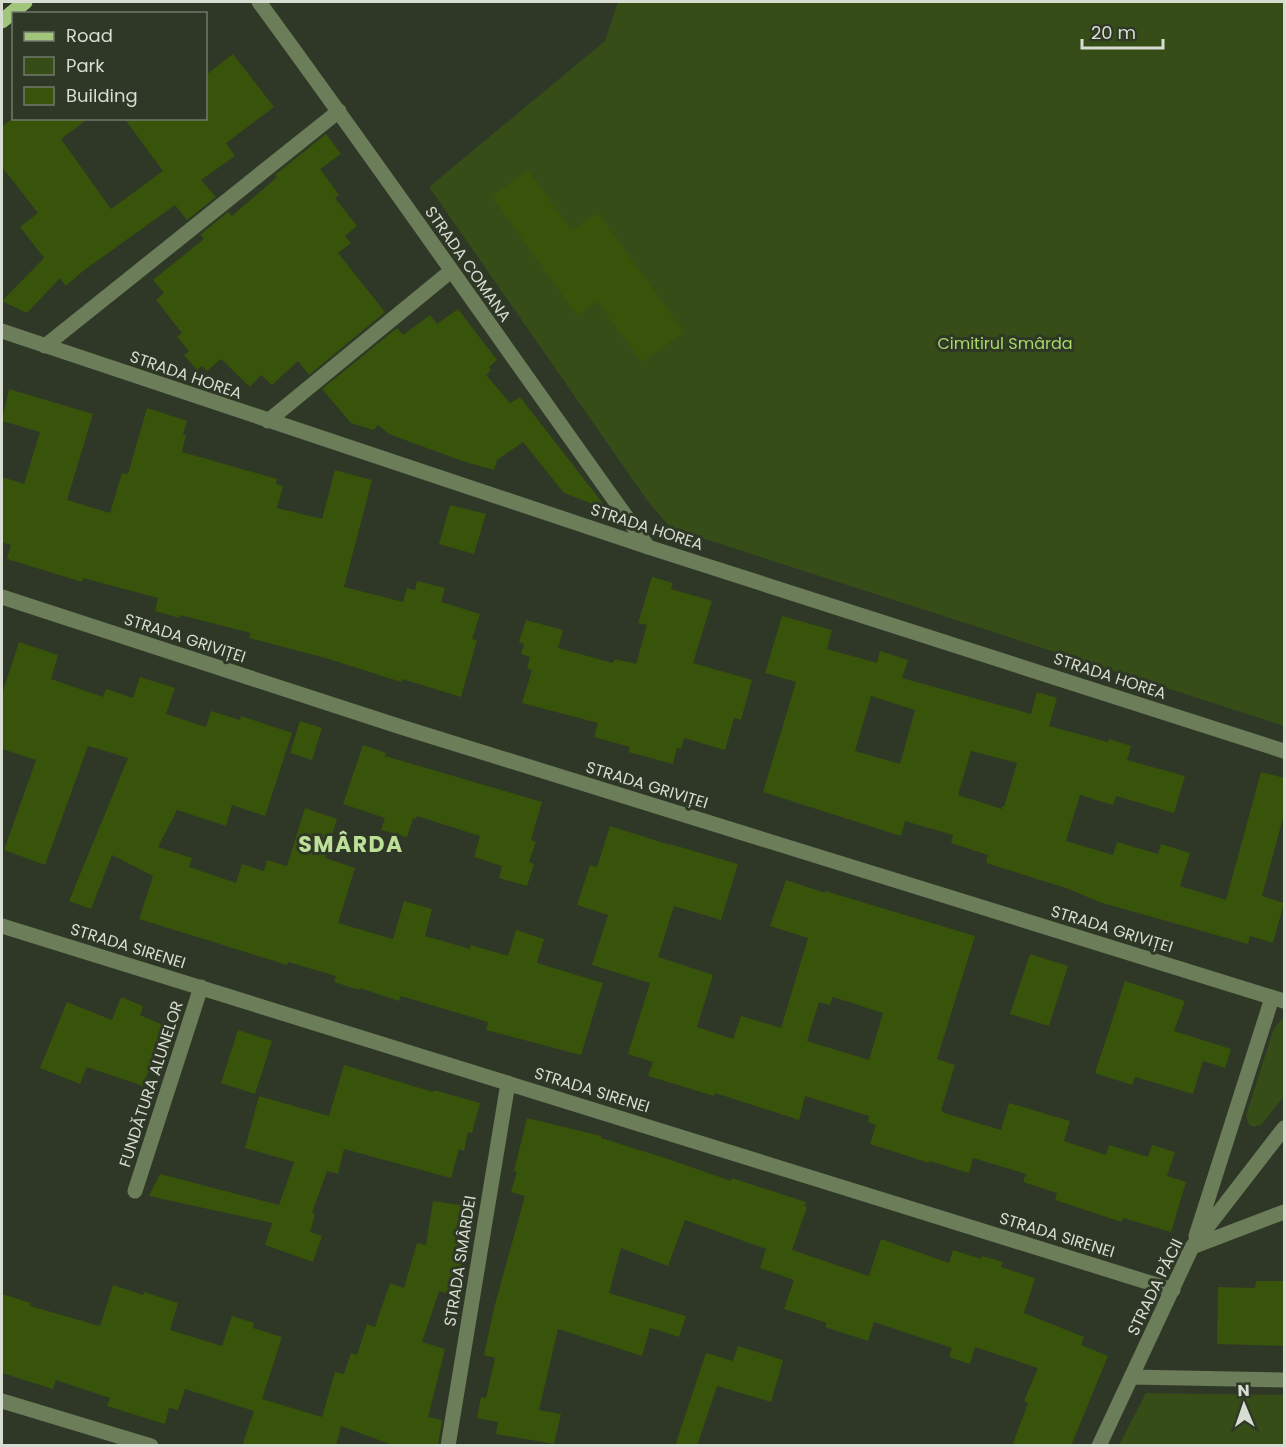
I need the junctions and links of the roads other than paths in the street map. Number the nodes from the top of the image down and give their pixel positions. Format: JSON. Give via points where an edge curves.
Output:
{"nodes":[{"id":1,"x":25,"y":2,"type":"edge"},
{"id":2,"x":260,"y":2,"type":"edge"},
{"id":3,"x":13,"y":12,"type":"edge"},
{"id":4,"x":339,"y":111,"type":"junction"},
{"id":5,"x":451,"y":271,"type":"junction"},
{"id":6,"x":2,"y":331,"type":"edge"},
{"id":7,"x":45,"y":346,"type":"junction"},
{"id":8,"x":268,"y":421,"type":"junction"},
{"id":9,"x":648,"y":547,"type":"junction"},
{"id":10,"x":2,"y":597,"type":"edge"},
{"id":11,"x":1284,"y":751,"type":"edge"},
{"id":12,"x":2,"y":926,"type":"edge"},
{"id":13,"x":201,"y":987,"type":"junction"},
{"id":14,"x":1278,"y":999,"type":"edge"},
{"id":15,"x":508,"y":1083,"type":"junction"},
{"id":16,"x":1284,"y":1128,"type":"edge"},
{"id":17,"x":135,"y":1191,"type":"dead end"},
{"id":18,"x":1284,"y":1212,"type":"edge"},
{"id":19,"x":1192,"y":1247,"type":"junction"},
{"id":20,"x":1173,"y":1290,"type":"junction"},
{"id":21,"x":1131,"y":1377,"type":"junction"},
{"id":22,"x":1284,"y":1380,"type":"edge"},
{"id":23,"x":2,"y":1401,"type":"edge"},
{"id":24,"x":151,"y":1446,"type":"edge"},
{"id":25,"x":448,"y":1446,"type":"edge"},
{"id":26,"x":1099,"y":1446,"type":"edge"}],
"edges":[{"from":1,"to":3,"type":"main road"},
{"from":2,"to":4,"type":"street","name":"STRADA COMANA"},
{"from":4,"to":5,"type":"street","name":"STRADA COMANA"},
{"from":4,"to":7,"type":"street"},
{"from":5,"to":8,"type":"street"},
{"from":5,"to":9,"type":"street","name":"STRADA COMANA"},
{"from":6,"to":7,"type":"street","name":"STRADA HOREA"},
{"from":7,"to":8,"type":"street","name":"STRADA HOREA"},
{"from":8,"to":9,"type":"street","name":"STRADA HOREA"},
{"from":9,"to":11,"type":"street","name":"STRADA HOREA"},
{"from":10,"to":14,"type":"street","name":"STRADA GRIVIȚEI","via":[[401,727]]},
{"from":12,"to":13,"type":"street","name":"STRADA SIRENEI"},
{"from":13,"to":15,"type":"street","name":"STRADA SIRENEI"},
{"from":13,"to":17,"type":"street","name":"FUNDĂTURA ALUNELOR"},
{"from":14,"to":19,"type":"street"},
{"from":15,"to":20,"type":"street","name":"STRADA SIRENEI"},
{"from":15,"to":25,"type":"street","name":"STRADA SMÂRDEI"},
{"from":16,"to":19,"type":"street","name":"STRADA PĂCII"},
{"from":18,"to":19,"type":"street"},
{"from":19,"to":20,"type":"street","name":"STRADA PĂCII"},
{"from":20,"to":21,"type":"street","name":"STRADA PĂCII"},
{"from":21,"to":22,"type":"street"},
{"from":21,"to":26,"type":"street","name":"STRADA PĂCII"},
{"from":23,"to":24,"type":"street"}]}
